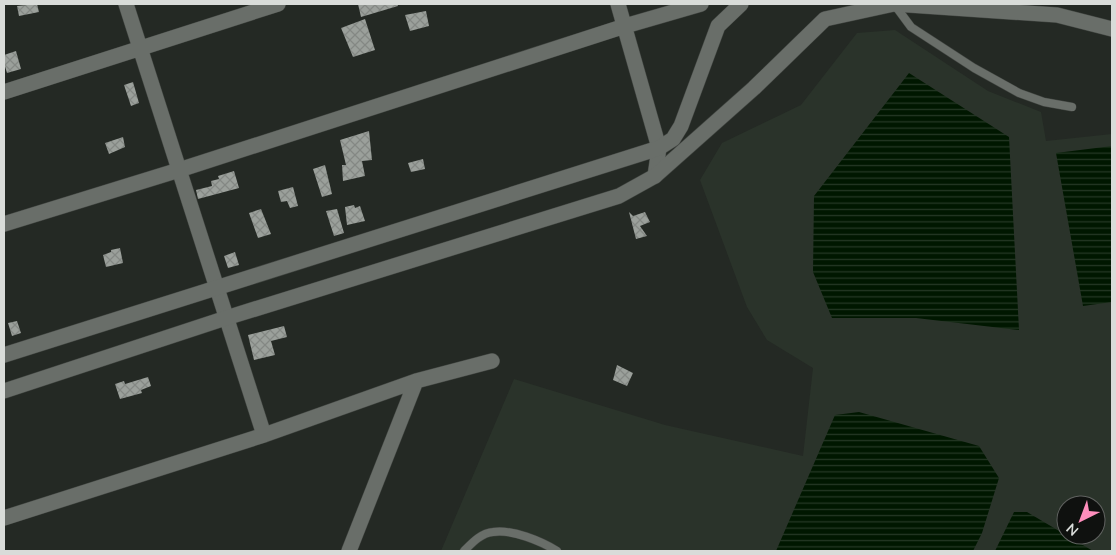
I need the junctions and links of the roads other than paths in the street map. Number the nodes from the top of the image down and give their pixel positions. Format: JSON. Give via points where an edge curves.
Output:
{"nodes":[{"id":1,"x":126,"y":4,"type":"edge"},
{"id":2,"x":278,"y":4,"type":"edge"},
{"id":3,"x":618,"y":4,"type":"edge"},
{"id":4,"x":701,"y":4,"type":"edge"},
{"id":5,"x":741,"y":4,"type":"edge"},
{"id":6,"x":894,"y":4,"type":"edge"},
{"id":7,"x":625,"y":26,"type":"junction"},
{"id":8,"x":1112,"y":29,"type":"edge"},
{"id":9,"x":140,"y":48,"type":"junction"},
{"id":10,"x":4,"y":92,"type":"edge"},
{"id":11,"x":1072,"y":107,"type":"dead end"},
{"id":12,"x":659,"y":148,"type":"junction"},
{"id":13,"x":179,"y":170,"type":"junction"},
{"id":14,"x":655,"y":176,"type":"junction"},
{"id":15,"x":4,"y":224,"type":"edge"},
{"id":16,"x":217,"y":289,"type":"junction"},
{"id":17,"x":226,"y":318,"type":"junction"},
{"id":18,"x":4,"y":355,"type":"edge"},
{"id":19,"x":492,"y":362,"type":"dead end"},
{"id":20,"x":416,"y":381,"type":"junction"},
{"id":21,"x":4,"y":391,"type":"edge"},
{"id":22,"x":264,"y":435,"type":"junction"},
{"id":23,"x":4,"y":518,"type":"edge"},
{"id":24,"x":349,"y":551,"type":"edge"},
{"id":25,"x":464,"y":551,"type":"edge"},
{"id":26,"x":557,"y":551,"type":"edge"}],
"edges":[{"from":1,"to":9,"type":"street"},
{"from":2,"to":9,"type":"street"},
{"from":3,"to":7,"type":"street"},
{"from":4,"to":7,"type":"street"},
{"from":5,"to":12,"type":"street","via":[[718,26],[681,126],[672,139]]},
{"from":6,"to":8,"type":"street","via":[[1057,15]]},
{"from":6,"to":11,"type":"lane","via":[[911,28],[974,68],[1020,93]]},
{"from":6,"to":14,"type":"street","via":[[825,19],[754,88]]},
{"from":7,"to":12,"type":"street"},
{"from":7,"to":13,"type":"street"},
{"from":9,"to":10,"type":"street"},
{"from":9,"to":13,"type":"street"},
{"from":12,"to":14,"type":"street"},
{"from":12,"to":16,"type":"street"},
{"from":13,"to":15,"type":"street"},
{"from":13,"to":16,"type":"street"},
{"from":14,"to":17,"type":"street","via":[[620,196]]},
{"from":16,"to":17,"type":"street"},
{"from":16,"to":18,"type":"street"},
{"from":17,"to":21,"type":"street"},
{"from":17,"to":22,"type":"street"},
{"from":19,"to":20,"type":"street"},
{"from":20,"to":22,"type":"street"},
{"from":20,"to":24,"type":"street"},
{"from":22,"to":23,"type":"street"},
{"from":25,"to":26,"type":"lane","via":[[476,539],[493,532],[533,539]]}]}
